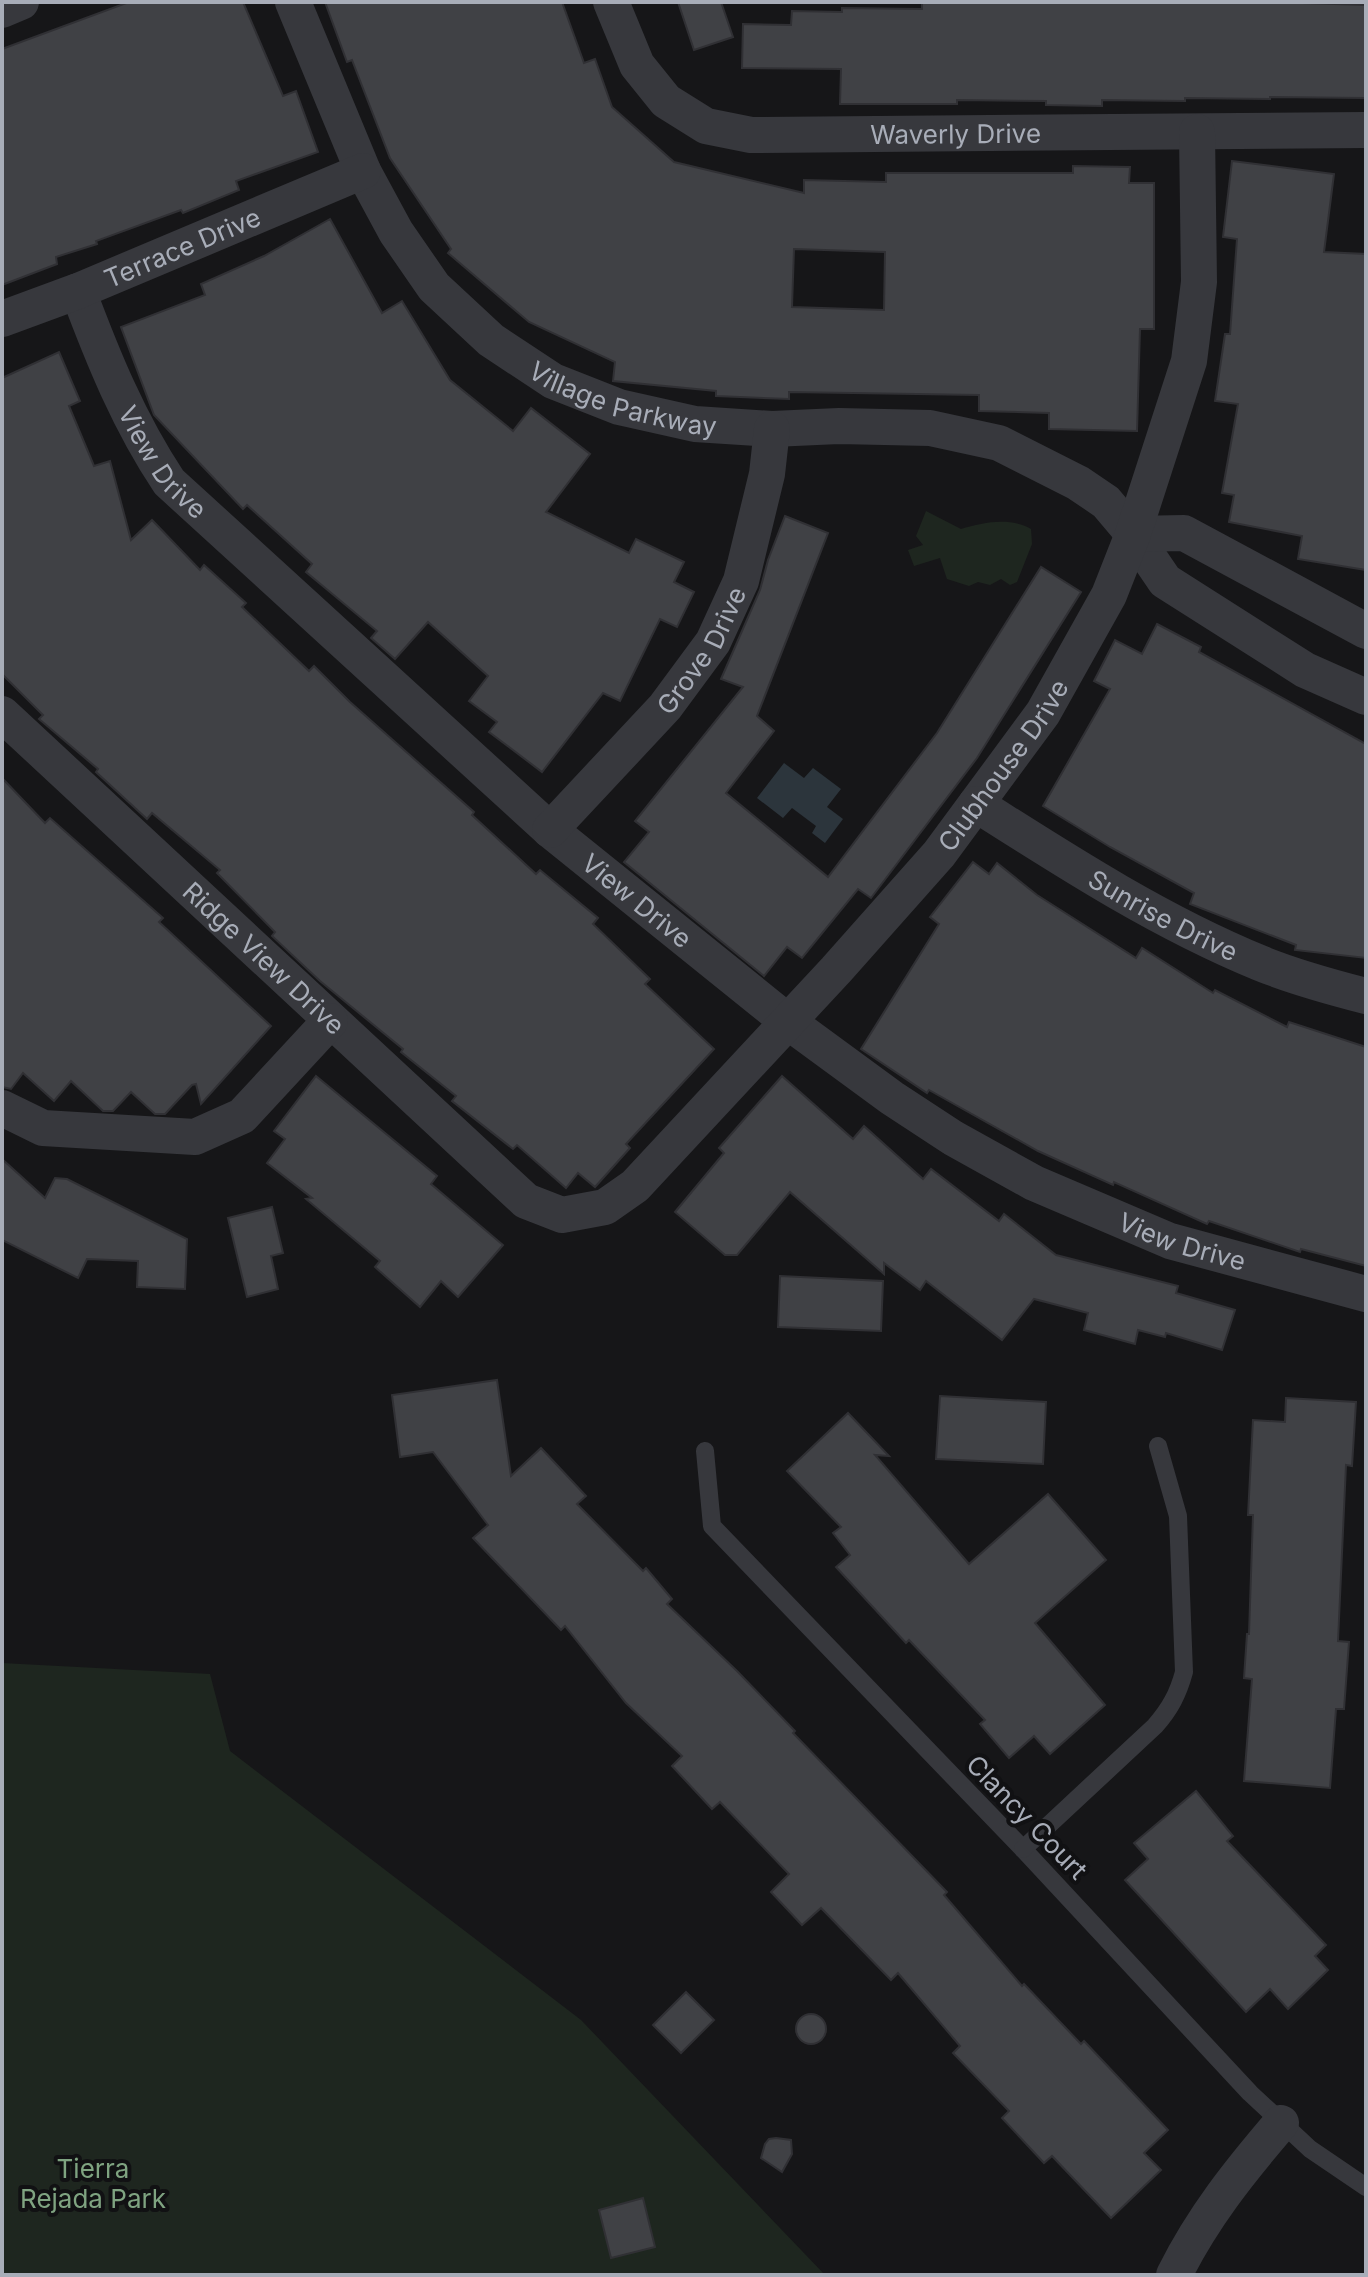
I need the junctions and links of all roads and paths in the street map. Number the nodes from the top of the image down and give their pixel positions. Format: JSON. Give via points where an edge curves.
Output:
{"nodes":[{"id":1,"x":21,"y":2,"type":"edge"},
{"id":2,"x":293,"y":2,"type":"edge"},
{"id":3,"x":611,"y":2,"type":"edge"},
{"id":4,"x":2,"y":10,"type":"edge"},
{"id":5,"x":1366,"y":130,"type":"edge"},
{"id":6,"x":1197,"y":132,"type":"junction"},
{"id":7,"x":363,"y":171,"type":"junction"},
{"id":8,"x":78,"y":291,"type":"junction"},
{"id":9,"x":2,"y":319,"type":"edge"},
{"id":10,"x":772,"y":429,"type":"junction"},
{"id":11,"x":1133,"y":534,"type":"junction"},
{"id":12,"x":1366,"y":631,"type":"edge"},
{"id":13,"x":1366,"y":697,"type":"edge"},
{"id":14,"x":2,"y":714,"type":"edge"},
{"id":15,"x":976,"y":804,"type":"junction"},
{"id":16,"x":550,"y":830,"type":"junction"},
{"id":17,"x":1366,"y":996,"type":"edge"},
{"id":18,"x":330,"y":1021,"type":"junction"},
{"id":19,"x":787,"y":1021,"type":"junction"},
{"id":20,"x":2,"y":1108,"type":"edge"},
{"id":21,"x":526,"y":1201,"type":"joint"},
{"id":22,"x":1366,"y":1294,"type":"edge"},
{"id":23,"x":1158,"y":1446,"type":"dead end"},
{"id":24,"x":705,"y":1451,"type":"dead end"},
{"id":25,"x":1023,"y":1849,"type":"junction"},
{"id":26,"x":1281,"y":2123,"type":"junction"},
{"id":27,"x":1366,"y":2187,"type":"edge"},
{"id":28,"x":1174,"y":2275,"type":"edge"}],
"edges":[{"from":1,"to":4,"type":"street"},
{"from":2,"to":7,"type":"street","name":"Village Parkway"},
{"from":3,"to":6,"type":"street","name":"Waverly Drive","via":[[637,65],[666,101],[706,126],[766,135]]},
{"from":5,"to":6,"type":"street","name":"Waverly Drive"},
{"from":6,"to":11,"type":"street","name":"Clubhouse Drive","via":[[1199,282],[1189,361]]},
{"from":7,"to":8,"type":"street","name":"Terrace Drive"},
{"from":7,"to":10,"type":"street","name":"Village Parkway","via":[[434,287],[491,340],[553,381],[619,407],[695,424]]},
{"from":8,"to":9,"type":"street","name":"Terrace Drive"},
{"from":8,"to":16,"type":"street","name":"View Drive","via":[[142,441],[169,482]]},
{"from":10,"to":11,"type":"street","name":"Village Parkway","via":[[930,428],[999,443],[1106,502]]},
{"from":10,"to":16,"type":"street","name":"Grove Drive","via":[[767,474],[741,581],[713,642],[665,707]]},
{"from":11,"to":12,"type":"street","via":[[1184,533]]},
{"from":11,"to":13,"type":"street","name":"Village Parkway","via":[[1165,581],[1305,670]]},
{"from":11,"to":15,"type":"street","name":"Clubhouse Drive","via":[[1109,595],[1043,713]]},
{"from":14,"to":18,"type":"street","name":"Ridge View Drive"},
{"from":15,"to":17,"type":"street","name":"Sunrise Drive","via":[[1144,906],[1211,940],[1262,964]]},
{"from":15,"to":19,"type":"street","name":"Clubhouse Drive","via":[[939,854]]},
{"from":16,"to":19,"type":"street","name":"View Drive"},
{"from":18,"to":20,"type":"street","via":[[242,1116],[195,1137],[43,1128]]},
{"from":18,"to":21,"type":"street","name":"Ridge View Drive"},
{"from":19,"to":21,"type":"street","name":"Clubhouse Drive","via":[[635,1186],[605,1207],[562,1215]]},
{"from":19,"to":22,"type":"street","name":"View Drive","via":[[916,1114],[1034,1183],[1170,1241]]},
{"from":23,"to":25,"type":"lane","via":[[1178,1516],[1184,1672],[1178,1693],[1155,1726]]},
{"from":24,"to":25,"type":"lane","name":"Clancy Court","via":[[712,1526]]},
{"from":25,"to":26,"type":"lane","name":"Clancy Court"},
{"from":26,"to":27,"type":"lane","name":"Clancy Court"},
{"from":26,"to":28,"type":"street","via":[[1226,2187]]}]}
